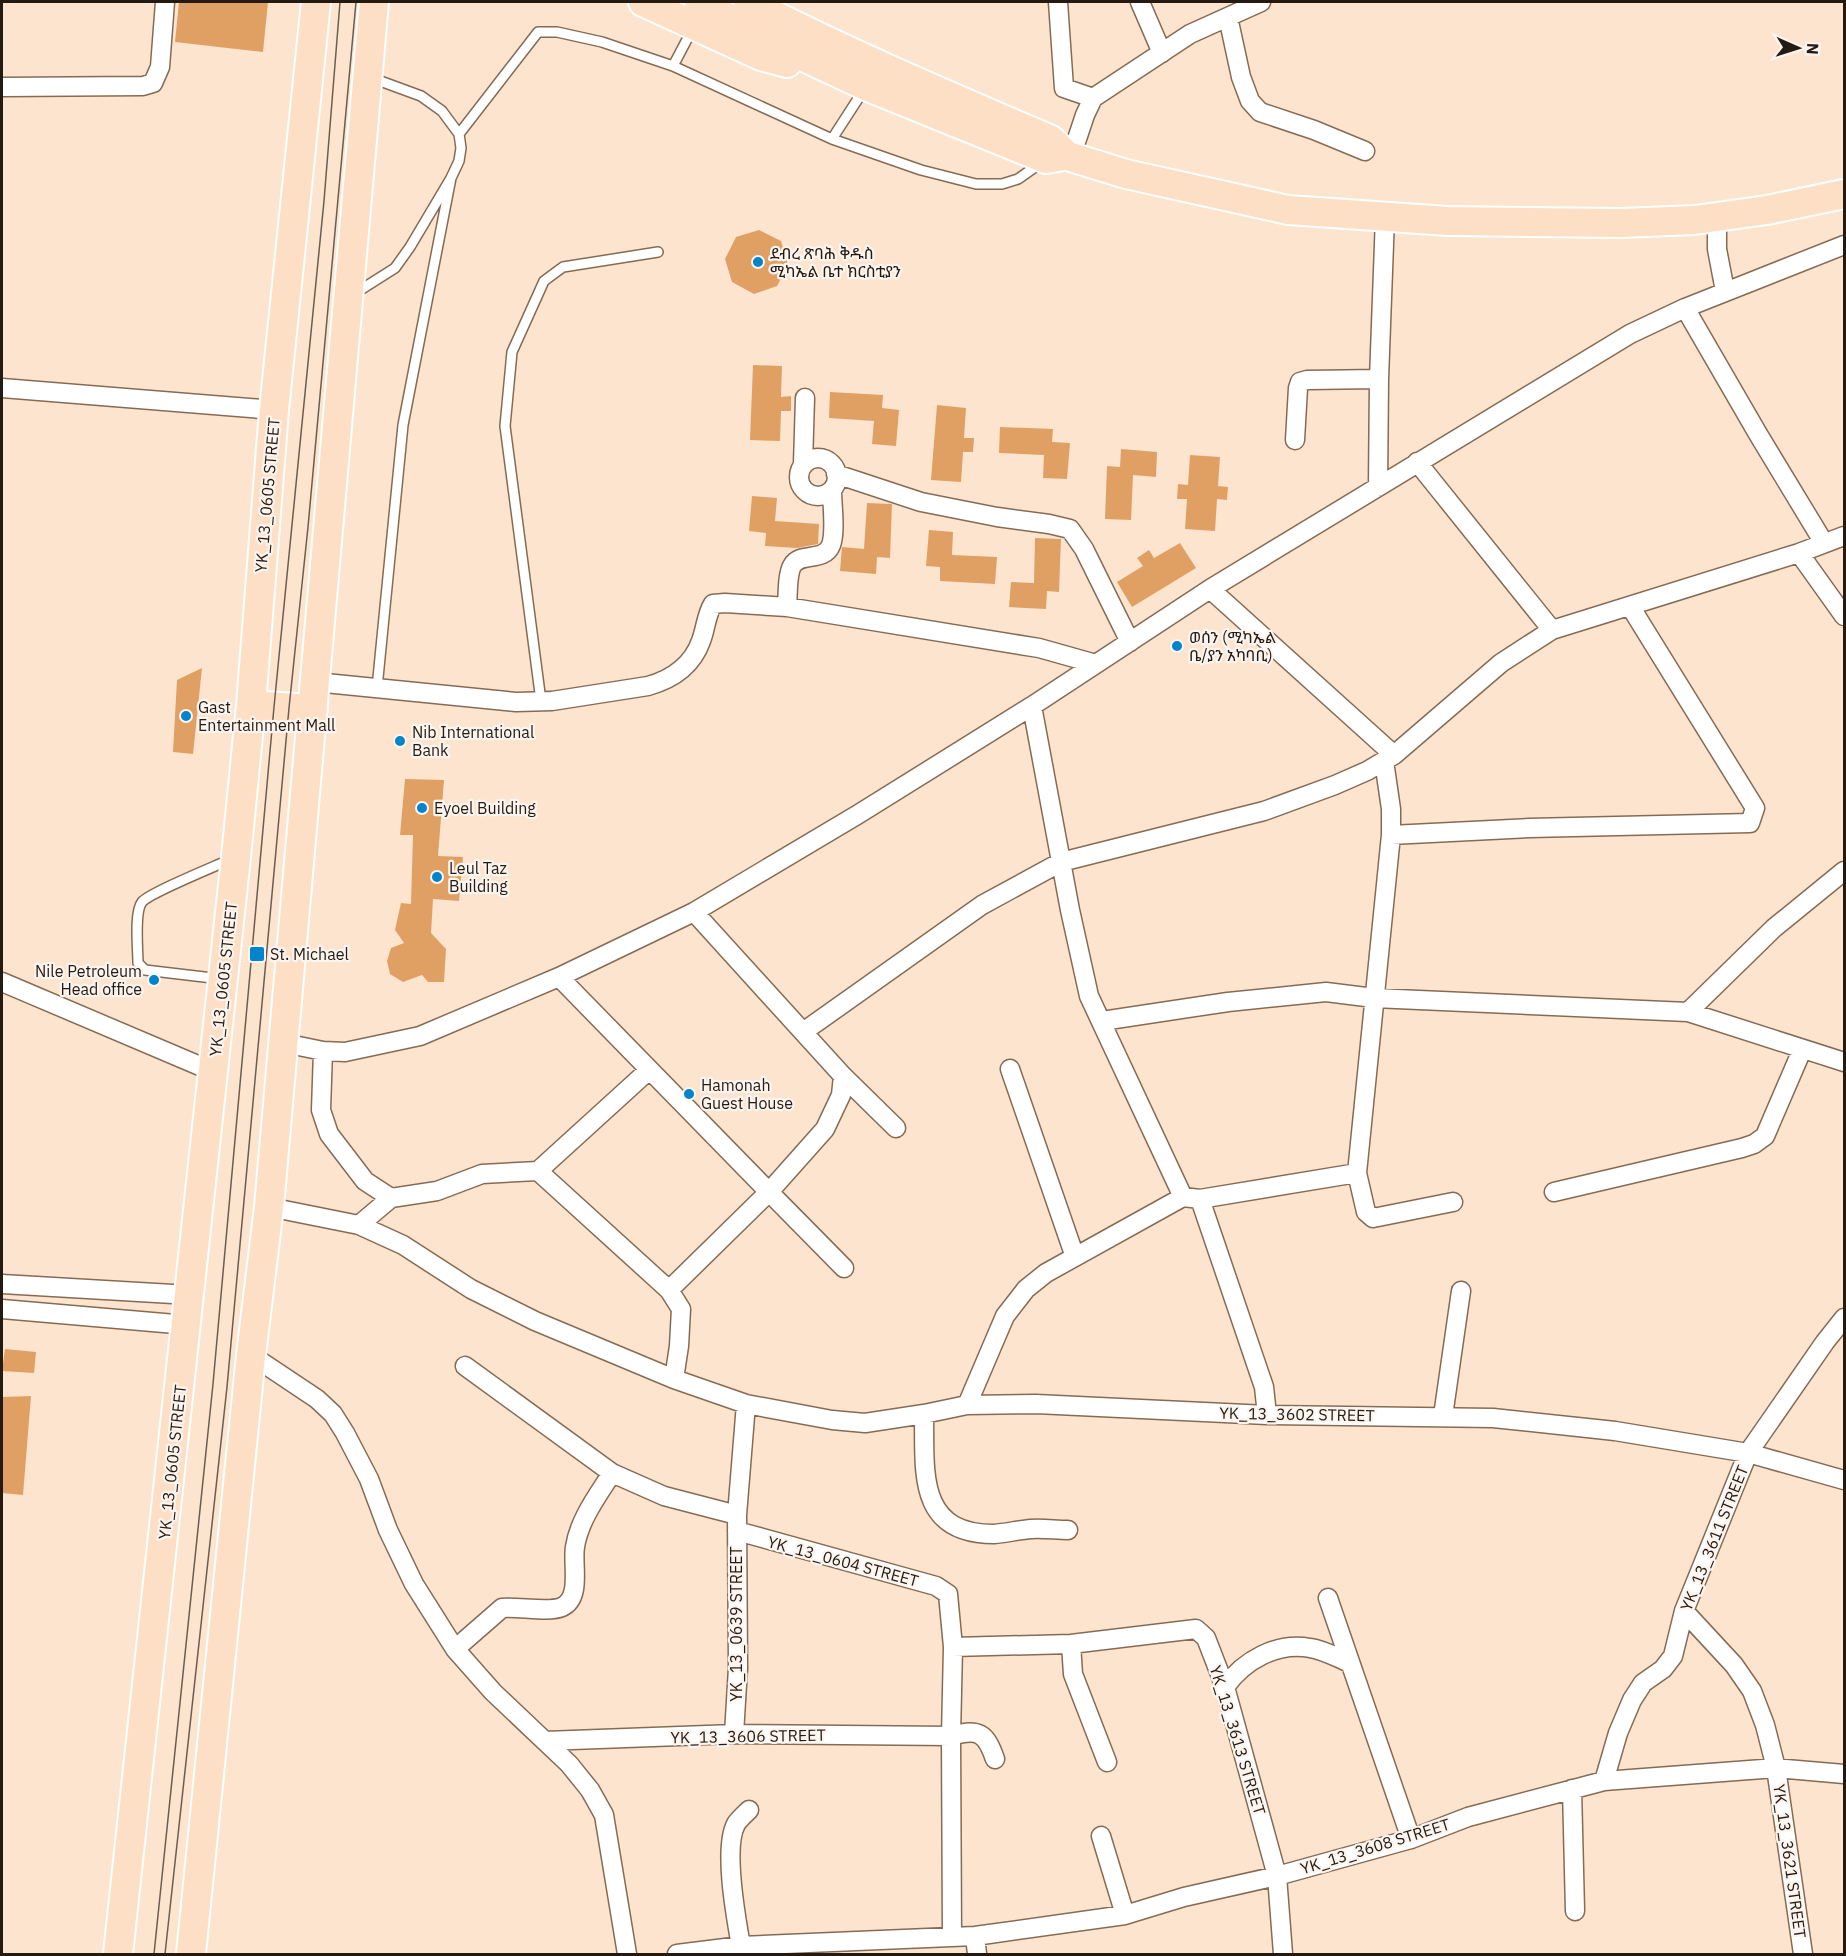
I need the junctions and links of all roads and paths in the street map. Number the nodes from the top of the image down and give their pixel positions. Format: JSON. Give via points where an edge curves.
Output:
{"nodes":[{"id":1,"x":165,"y":2,"type":"edge"},
{"id":2,"x":316,"y":2,"type":"edge"},
{"id":3,"x":374,"y":2,"type":"edge"},
{"id":4,"x":643,"y":2,"type":"edge"},
{"id":5,"x":748,"y":2,"type":"edge"},
{"id":6,"x":1058,"y":2,"type":"edge"},
{"id":7,"x":1140,"y":2,"type":"edge"},
{"id":8,"x":1261,"y":2,"type":"edge"},
{"id":9,"x":697,"y":13,"type":"edge"},
{"id":10,"x":1228,"y":17,"type":"junction"},
{"id":11,"x":789,"y":26,"type":"edge"},
{"id":12,"x":1162,"y":53,"type":"junction"},
{"id":13,"x":673,"y":66,"type":"junction"},
{"id":14,"x":831,"y":69,"type":"junction"},
{"id":15,"x":871,"y":75,"type":"junction"},
{"id":16,"x":367,"y":76,"type":"junction"},
{"id":17,"x":2,"y":87,"type":"edge"},
{"id":18,"x":1093,"y":98,"type":"junction"},
{"id":19,"x":459,"y":134,"type":"junction"},
{"id":20,"x":832,"y":139,"type":"junction"},
{"id":21,"x":1365,"y":151,"type":"dead end"},
{"id":22,"x":1061,"y":157,"type":"junction"},
{"id":23,"x":451,"y":178,"type":"junction"},
{"id":24,"x":1845,"y":194,"type":"edge"},
{"id":25,"x":1385,"y":217,"type":"junction"},
{"id":26,"x":1717,"y":217,"type":"junction"},
{"id":27,"x":1845,"y":245,"type":"edge"},
{"id":28,"x":658,"y":252,"type":"dead end"},
{"id":29,"x":1725,"y":291,"type":"junction"},
{"id":30,"x":349,"y":297,"type":"junction"},
{"id":31,"x":1685,"y":308,"type":"junction"},
{"id":32,"x":1379,"y":379,"type":"junction"},
{"id":33,"x":2,"y":388,"type":"edge"},
{"id":34,"x":805,"y":398,"type":"dead end"},
{"id":35,"x":274,"y":410,"type":"junction"},
{"id":36,"x":1295,"y":440,"type":"dead end"},
{"id":37,"x":1417,"y":462,"type":"junction"},
{"id":38,"x":803,"y":464,"type":"junction"},
{"id":39,"x":834,"y":482,"type":"junction"},
{"id":40,"x":1378,"y":487,"type":"junction"},
{"id":41,"x":1845,"y":536,"type":"edge"},
{"id":42,"x":1824,"y":543,"type":"junction"},
{"id":43,"x":1799,"y":553,"type":"junction"},
{"id":44,"x":1210,"y":589,"type":"junction"},
{"id":45,"x":1629,"y":606,"type":"junction"},
{"id":46,"x":787,"y":607,"type":"junction"},
{"id":47,"x":1845,"y":616,"type":"edge"},
{"id":48,"x":1552,"y":630,"type":"junction"},
{"id":49,"x":1130,"y":642,"type":"junction"},
{"id":50,"x":1096,"y":664,"type":"junction"},
{"id":51,"x":377,"y":688,"type":"junction"},
{"id":52,"x":314,"y":696,"type":"junction"},
{"id":53,"x":541,"y":701,"type":"junction"},
{"id":54,"x":251,"y":705,"type":"junction"},
{"id":55,"x":1032,"y":706,"type":"junction"},
{"id":56,"x":1389,"y":758,"type":"junction"},
{"id":57,"x":1391,"y":835,"type":"junction"},
{"id":58,"x":236,"y":857,"type":"junction"},
{"id":59,"x":1061,"y":862,"type":"junction"},
{"id":60,"x":1845,"y":871,"type":"edge"},
{"id":61,"x":694,"y":912,"type":"junction"},
{"id":62,"x":559,"y":977,"type":"junction"},
{"id":63,"x":223,"y":979,"type":"junction"},
{"id":64,"x":2,"y":982,"type":"edge"},
{"id":65,"x":1374,"y":998,"type":"junction"},
{"id":66,"x":1688,"y":1012,"type":"junction"},
{"id":67,"x":1102,"y":1021,"type":"junction"},
{"id":68,"x":803,"y":1032,"type":"junction"},
{"id":69,"x":284,"y":1043,"type":"junction"},
{"id":70,"x":1802,"y":1050,"type":"junction"},
{"id":71,"x":323,"y":1051,"type":"junction"},
{"id":72,"x":1845,"y":1062,"type":"edge"},
{"id":73,"x":1010,"y":1069,"type":"dead end"},
{"id":74,"x":649,"y":1070,"type":"junction"},
{"id":75,"x":214,"y":1072,"type":"junction"},
{"id":76,"x":843,"y":1076,"type":"junction"},
{"id":77,"x":896,"y":1128,"type":"dead end"},
{"id":78,"x":538,"y":1171,"type":"junction"},
{"id":79,"x":1357,"y":1173,"type":"junction"},
{"id":80,"x":768,"y":1192,"type":"junction"},
{"id":81,"x":1554,"y":1192,"type":"dead end"},
{"id":82,"x":391,"y":1198,"type":"junction"},
{"id":83,"x":1192,"y":1198,"type":"junction"},
{"id":84,"x":1454,"y":1202,"type":"dead end"},
{"id":85,"x":269,"y":1207,"type":"junction"},
{"id":86,"x":359,"y":1225,"type":"junction"},
{"id":87,"x":1075,"y":1257,"type":"junction"},
{"id":88,"x":844,"y":1268,"type":"dead end"},
{"id":89,"x":2,"y":1284,"type":"edge"},
{"id":90,"x":669,"y":1290,"type":"junction"},
{"id":91,"x":1461,"y":1291,"type":"dead end"},
{"id":92,"x":190,"y":1295,"type":"junction"},
{"id":93,"x":2,"y":1310,"type":"edge"},
{"id":94,"x":1845,"y":1318,"type":"edge"},
{"id":95,"x":187,"y":1325,"type":"junction"},
{"id":96,"x":251,"y":1355,"type":"junction"},
{"id":97,"x":465,"y":1366,"type":"dead end"},
{"id":98,"x":674,"y":1379,"type":"junction"},
{"id":99,"x":746,"y":1404,"type":"junction"},
{"id":100,"x":967,"y":1405,"type":"junction"},
{"id":101,"x":924,"y":1414,"type":"junction"},
{"id":102,"x":1267,"y":1415,"type":"junction"},
{"id":103,"x":1443,"y":1416,"type":"junction"},
{"id":104,"x":1748,"y":1453,"type":"junction"},
{"id":105,"x":612,"y":1473,"type":"junction"},
{"id":106,"x":1845,"y":1480,"type":"edge"},
{"id":107,"x":737,"y":1517,"type":"junction"},
{"id":108,"x":1068,"y":1530,"type":"dead end"},
{"id":109,"x":1328,"y":1598,"type":"dead end"},
{"id":110,"x":1684,"y":1611,"type":"junction"},
{"id":111,"x":1071,"y":1644,"type":"junction"},
{"id":112,"x":953,"y":1647,"type":"junction"},
{"id":113,"x":455,"y":1649,"type":"junction"},
{"id":114,"x":1350,"y":1663,"type":"junction"},
{"id":115,"x":1226,"y":1687,"type":"junction"},
{"id":116,"x":734,"y":1734,"type":"junction"},
{"id":117,"x":951,"y":1736,"type":"junction"},
{"id":118,"x":545,"y":1741,"type":"junction"},
{"id":119,"x":994,"y":1759,"type":"dead end"},
{"id":120,"x":1107,"y":1762,"type":"dead end"},
{"id":121,"x":1776,"y":1768,"type":"junction"},
{"id":122,"x":1845,"y":1774,"type":"edge"},
{"id":123,"x":1604,"y":1781,"type":"junction"},
{"id":124,"x":1572,"y":1789,"type":"junction"},
{"id":125,"x":749,"y":1810,"type":"dead end"},
{"id":126,"x":1101,"y":1836,"type":"dead end"},
{"id":127,"x":1411,"y":1839,"type":"junction"},
{"id":128,"x":1277,"y":1876,"type":"junction"},
{"id":129,"x":1575,"y":1911,"type":"dead end"},
{"id":130,"x":1125,"y":1915,"type":"junction"},
{"id":131,"x":952,"y":1936,"type":"junction"},
{"id":132,"x":975,"y":1936,"type":"junction"},
{"id":133,"x":741,"y":1946,"type":"junction"},
{"id":134,"x":118,"y":1954,"type":"edge"},
{"id":135,"x":191,"y":1954,"type":"edge"},
{"id":136,"x":627,"y":1954,"type":"edge"},
{"id":137,"x":677,"y":1954,"type":"edge"},
{"id":138,"x":977,"y":1954,"type":"edge"},
{"id":139,"x":1282,"y":1954,"type":"edge"},
{"id":140,"x":1803,"y":1954,"type":"edge"}],
"edges":[{"from":1,"to":17,"type":"street","via":[[160,67],[153,83]]},
{"from":2,"to":35,"type":"main road","name":"YK_13_0605 STREET"},
{"from":3,"to":16,"type":"main road"},
{"from":4,"to":9,"type":"main road"},
{"from":5,"to":11,"type":"main road"},
{"from":6,"to":18,"type":"street","via":[[1064,88]]},
{"from":7,"to":12,"type":"street"},
{"from":8,"to":10,"type":"street"},
{"from":9,"to":11,"type":"main road"},
{"from":9,"to":13,"type":"lane"},
{"from":9,"to":14,"type":"main road","via":[[761,56],[802,67]]},
{"from":10,"to":12,"type":"street","via":[[1190,34]]},
{"from":10,"to":21,"type":"street","via":[[1241,77],[1250,101],[1260,112]]},
{"from":11,"to":14,"type":"main road"},
{"from":11,"to":15,"type":"main road","via":[[810,20]]},
{"from":12,"to":18,"type":"street"},
{"from":13,"to":19,"type":"lane","via":[[602,42],[538,32]]},
{"from":13,"to":20,"type":"lane"},
{"from":14,"to":15,"type":"main road"},
{"from":15,"to":20,"type":"lane"},
{"from":15,"to":22,"type":"main road","via":[[1052,140]]},
{"from":16,"to":19,"type":"lane","via":[[421,96],[442,111]]},
{"from":16,"to":30,"type":"main road"},
{"from":18,"to":22,"type":"street"},
{"from":19,"to":23,"type":"lane","via":[[459,161]]},
{"from":20,"to":22,"type":"lane","via":[[921,170],[976,184],[1002,184],[1018,179]]},
{"from":22,"to":25,"type":"main road","via":[[1288,210]]},
{"from":23,"to":30,"type":"lane","via":[[395,268]]},
{"from":23,"to":51,"type":"lane","via":[[403,425]]},
{"from":24,"to":26,"type":"main road"},
{"from":25,"to":26,"type":"main road","via":[[1563,223]]},
{"from":25,"to":32,"type":"street"},
{"from":26,"to":29,"type":"street","via":[[1717,249]]},
{"from":27,"to":29,"type":"street"},
{"from":28,"to":53,"type":"lane","via":[[563,267],[544,281],[512,352],[505,426]]},
{"from":29,"to":31,"type":"street"},
{"from":30,"to":52,"type":"main road"},
{"from":31,"to":37,"type":"street","via":[[1630,334]]},
{"from":31,"to":42,"type":"street"},
{"from":32,"to":36,"type":"street","via":[[1300,382]]},
{"from":32,"to":40,"type":"street"},
{"from":33,"to":35,"type":"street"},
{"from":34,"to":38,"type":"street"},
{"from":35,"to":54,"type":"main road","name":"YK_13_0605 STREET"},
{"from":37,"to":40,"type":"street"},
{"from":37,"to":48,"type":"street"},
{"from":38,"to":39,"type":"street","via":[[819,458],[826,460],[833,466]]},
{"from":38,"to":39,"type":"street","via":[[799,480],[808,494],[825,495]]},
{"from":39,"to":46,"type":"street","via":[[831,546],[820,556],[792,565]]},
{"from":39,"to":49,"type":"street","via":[[1070,529]]},
{"from":40,"to":44,"type":"street"},
{"from":41,"to":42,"type":"street"},
{"from":42,"to":43,"type":"street"},
{"from":43,"to":45,"type":"street"},
{"from":43,"to":47,"type":"street"},
{"from":44,"to":49,"type":"street"},
{"from":44,"to":56,"type":"street"},
{"from":45,"to":48,"type":"street"},
{"from":45,"to":57,"type":"street","via":[[1755,808],[1750,823]]},
{"from":46,"to":50,"type":"street","via":[[1039,648]]},
{"from":46,"to":53,"type":"street","via":[[713,604],[690,661],[664,682]]},
{"from":48,"to":56,"type":"street","via":[[1501,663]]},
{"from":49,"to":50,"type":"street"},
{"from":50,"to":55,"type":"street"},
{"from":51,"to":52,"type":"street"},
{"from":51,"to":53,"type":"street"},
{"from":52,"to":54,"type":"main road"},
{"from":52,"to":69,"type":"main road"},
{"from":54,"to":58,"type":"main road","name":"YK_13_0605 STREET"},
{"from":55,"to":59,"type":"street"},
{"from":55,"to":61,"type":"street"},
{"from":56,"to":57,"type":"street"},
{"from":56,"to":59,"type":"street","via":[[1335,785],[1264,811]]},
{"from":57,"to":65,"type":"street"},
{"from":58,"to":63,"type":"main road","name":"YK_13_0605 STREET"},
{"from":58,"to":63,"type":"lane","via":[[156,894],[142,902],[138,910],[138,963],[145,970]]},
{"from":59,"to":67,"type":"street","via":[[1089,996]]},
{"from":59,"to":68,"type":"street","via":[[981,905]]},
{"from":60,"to":66,"type":"street","via":[[1774,928]]},
{"from":61,"to":62,"type":"street"},
{"from":61,"to":68,"type":"street"},
{"from":62,"to":71,"type":"street","via":[[420,1036],[345,1052]]},
{"from":62,"to":74,"type":"street"},
{"from":63,"to":75,"type":"main road","name":"YK_13_0605 STREET"},
{"from":64,"to":75,"type":"street"},
{"from":65,"to":66,"type":"street"},
{"from":65,"to":67,"type":"street","via":[[1326,992]]},
{"from":65,"to":79,"type":"street"},
{"from":66,"to":70,"type":"street"},
{"from":67,"to":83,"type":"street"},
{"from":68,"to":76,"type":"street"},
{"from":69,"to":71,"type":"street"},
{"from":69,"to":85,"type":"main road"},
{"from":70,"to":72,"type":"street"},
{"from":70,"to":81,"type":"street","via":[[1765,1136],[1754,1144]]},
{"from":71,"to":82,"type":"street","via":[[321,1110],[329,1134],[365,1181]]},
{"from":73,"to":87,"type":"street"},
{"from":74,"to":78,"type":"street"},
{"from":74,"to":80,"type":"street"},
{"from":75,"to":92,"type":"main road","name":"YK_13_0605 STREET"},
{"from":76,"to":77,"type":"street"},
{"from":76,"to":80,"type":"street","via":[[841,1095],[825,1129]]},
{"from":78,"to":82,"type":"street","via":[[482,1174],[437,1191]]},
{"from":78,"to":90,"type":"street"},
{"from":79,"to":83,"type":"street"},
{"from":79,"to":84,"type":"street","via":[[1366,1212],[1373,1218]]},
{"from":80,"to":88,"type":"street"},
{"from":80,"to":90,"type":"street"},
{"from":82,"to":86,"type":"street"},
{"from":83,"to":87,"type":"street"},
{"from":83,"to":102,"type":"street","via":[[1261,1378]]},
{"from":85,"to":86,"type":"street","name":"YK_13_3602 STREET"},
{"from":85,"to":96,"type":"main road"},
{"from":86,"to":98,"type":"street","name":"YK_13_3602 STREET","via":[[403,1245],[471,1289],[535,1321]]},
{"from":87,"to":100,"type":"street","via":[[1026,1288],[1005,1316]]},
{"from":89,"to":92,"type":"street"},
{"from":90,"to":98,"type":"street","via":[[681,1309]]},
{"from":91,"to":103,"type":"street"},
{"from":92,"to":95,"type":"main road","name":"YK_13_0605 STREET"},
{"from":93,"to":95,"type":"street"},
{"from":94,"to":104,"type":"street","name":"YK_13_3611 STREET"},
{"from":95,"to":134,"type":"main road","name":"YK_13_0605 STREET"},
{"from":96,"to":113,"type":"street","via":[[333,1414],[369,1479],[414,1584]]},
{"from":96,"to":135,"type":"main road"},
{"from":97,"to":105,"type":"street","name":"YK_13_0604 STREET"},
{"from":98,"to":99,"type":"street","name":"YK_13_3602 STREET"},
{"from":99,"to":101,"type":"street","name":"YK_13_3602 STREET","via":[[865,1423]]},
{"from":99,"to":107,"type":"street","name":"YK_13_0639 STREET"},
{"from":100,"to":101,"type":"street","name":"YK_13_3602 STREET"},
{"from":100,"to":102,"type":"street","name":"YK_13_3602 STREET","via":[[1036,1404]]},
{"from":101,"to":108,"type":"street","via":[[929,1496],[947,1521],[977,1533]]},
{"from":102,"to":103,"type":"street","name":"YK_13_3602 STREET"},
{"from":103,"to":104,"type":"street","name":"YK_13_3602 STREET","via":[[1615,1431]]},
{"from":104,"to":106,"type":"street","name":"YK_13_3602 STREET"},
{"from":104,"to":110,"type":"street","name":"YK_13_3611 STREET"},
{"from":105,"to":107,"type":"street","name":"YK_13_0604 STREET","via":[[664,1496]]},
{"from":105,"to":113,"type":"street","via":[[579,1533],[570,1602],[560,1608],[502,1608]]},
{"from":107,"to":112,"type":"street","name":"YK_13_0604 STREET","via":[[936,1586],[948,1594]]},
{"from":107,"to":116,"type":"street","name":"YK_13_0639 STREET","via":[[738,1668]]},
{"from":109,"to":114,"type":"street"},
{"from":110,"to":121,"type":"street","name":"YK_13_3621 STREET","via":[[1734,1665],[1752,1691]]},
{"from":110,"to":123,"type":"street","name":"YK_13_3611 STREET","via":[[1673,1656],[1643,1683],[1632,1700]]},
{"from":111,"to":112,"type":"street","name":"YK_13_3613 STREET"},
{"from":111,"to":115,"type":"street","name":"YK_13_3613 STREET","via":[[1196,1629],[1206,1638]]},
{"from":111,"to":120,"type":"street","via":[[1073,1674]]},
{"from":112,"to":117,"type":"street"},
{"from":113,"to":118,"type":"street"},
{"from":114,"to":115,"type":"street","via":[[1310,1648],[1284,1648],[1264,1653],[1248,1663]]},
{"from":114,"to":127,"type":"street"},
{"from":115,"to":128,"type":"street","name":"YK_13_3613 STREET"},
{"from":116,"to":117,"type":"street","name":"YK_13_3606 STREET"},
{"from":116,"to":118,"type":"street","name":"YK_13_3606 STREET"},
{"from":117,"to":119,"type":"street","name":"YK_13_3606 STREET","via":[[980,1734],[989,1742]]},
{"from":117,"to":131,"type":"street"},
{"from":118,"to":136,"type":"street","via":[[590,1790],[604,1815]]},
{"from":121,"to":122,"type":"street","name":"YK_13_3608 STREET"},
{"from":121,"to":123,"type":"street","name":"YK_13_3608 STREET"},
{"from":121,"to":140,"type":"street","name":"YK_13_3621 STREET"},
{"from":123,"to":124,"type":"street","name":"YK_13_3608 STREET"},
{"from":124,"to":127,"type":"street","name":"YK_13_3608 STREET","via":[[1468,1817]]},
{"from":124,"to":129,"type":"street"},
{"from":125,"to":133,"type":"street","via":[[736,1824],[730,1867]]},
{"from":126,"to":130,"type":"street"},
{"from":127,"to":128,"type":"street","name":"YK_13_3608 STREET"},
{"from":128,"to":130,"type":"street","name":"YK_13_3608 STREET"},
{"from":128,"to":139,"type":"street","name":"YK_13_3613 STREET"},
{"from":130,"to":132,"type":"street","name":"YK_13_3608 STREET"},
{"from":131,"to":132,"type":"street","name":"YK_13_3608 STREET"},
{"from":131,"to":133,"type":"street","name":"YK_13_3608 STREET"},
{"from":132,"to":138,"type":"street"},
{"from":133,"to":137,"type":"street","name":"YK_13_3608 STREET"}]}
